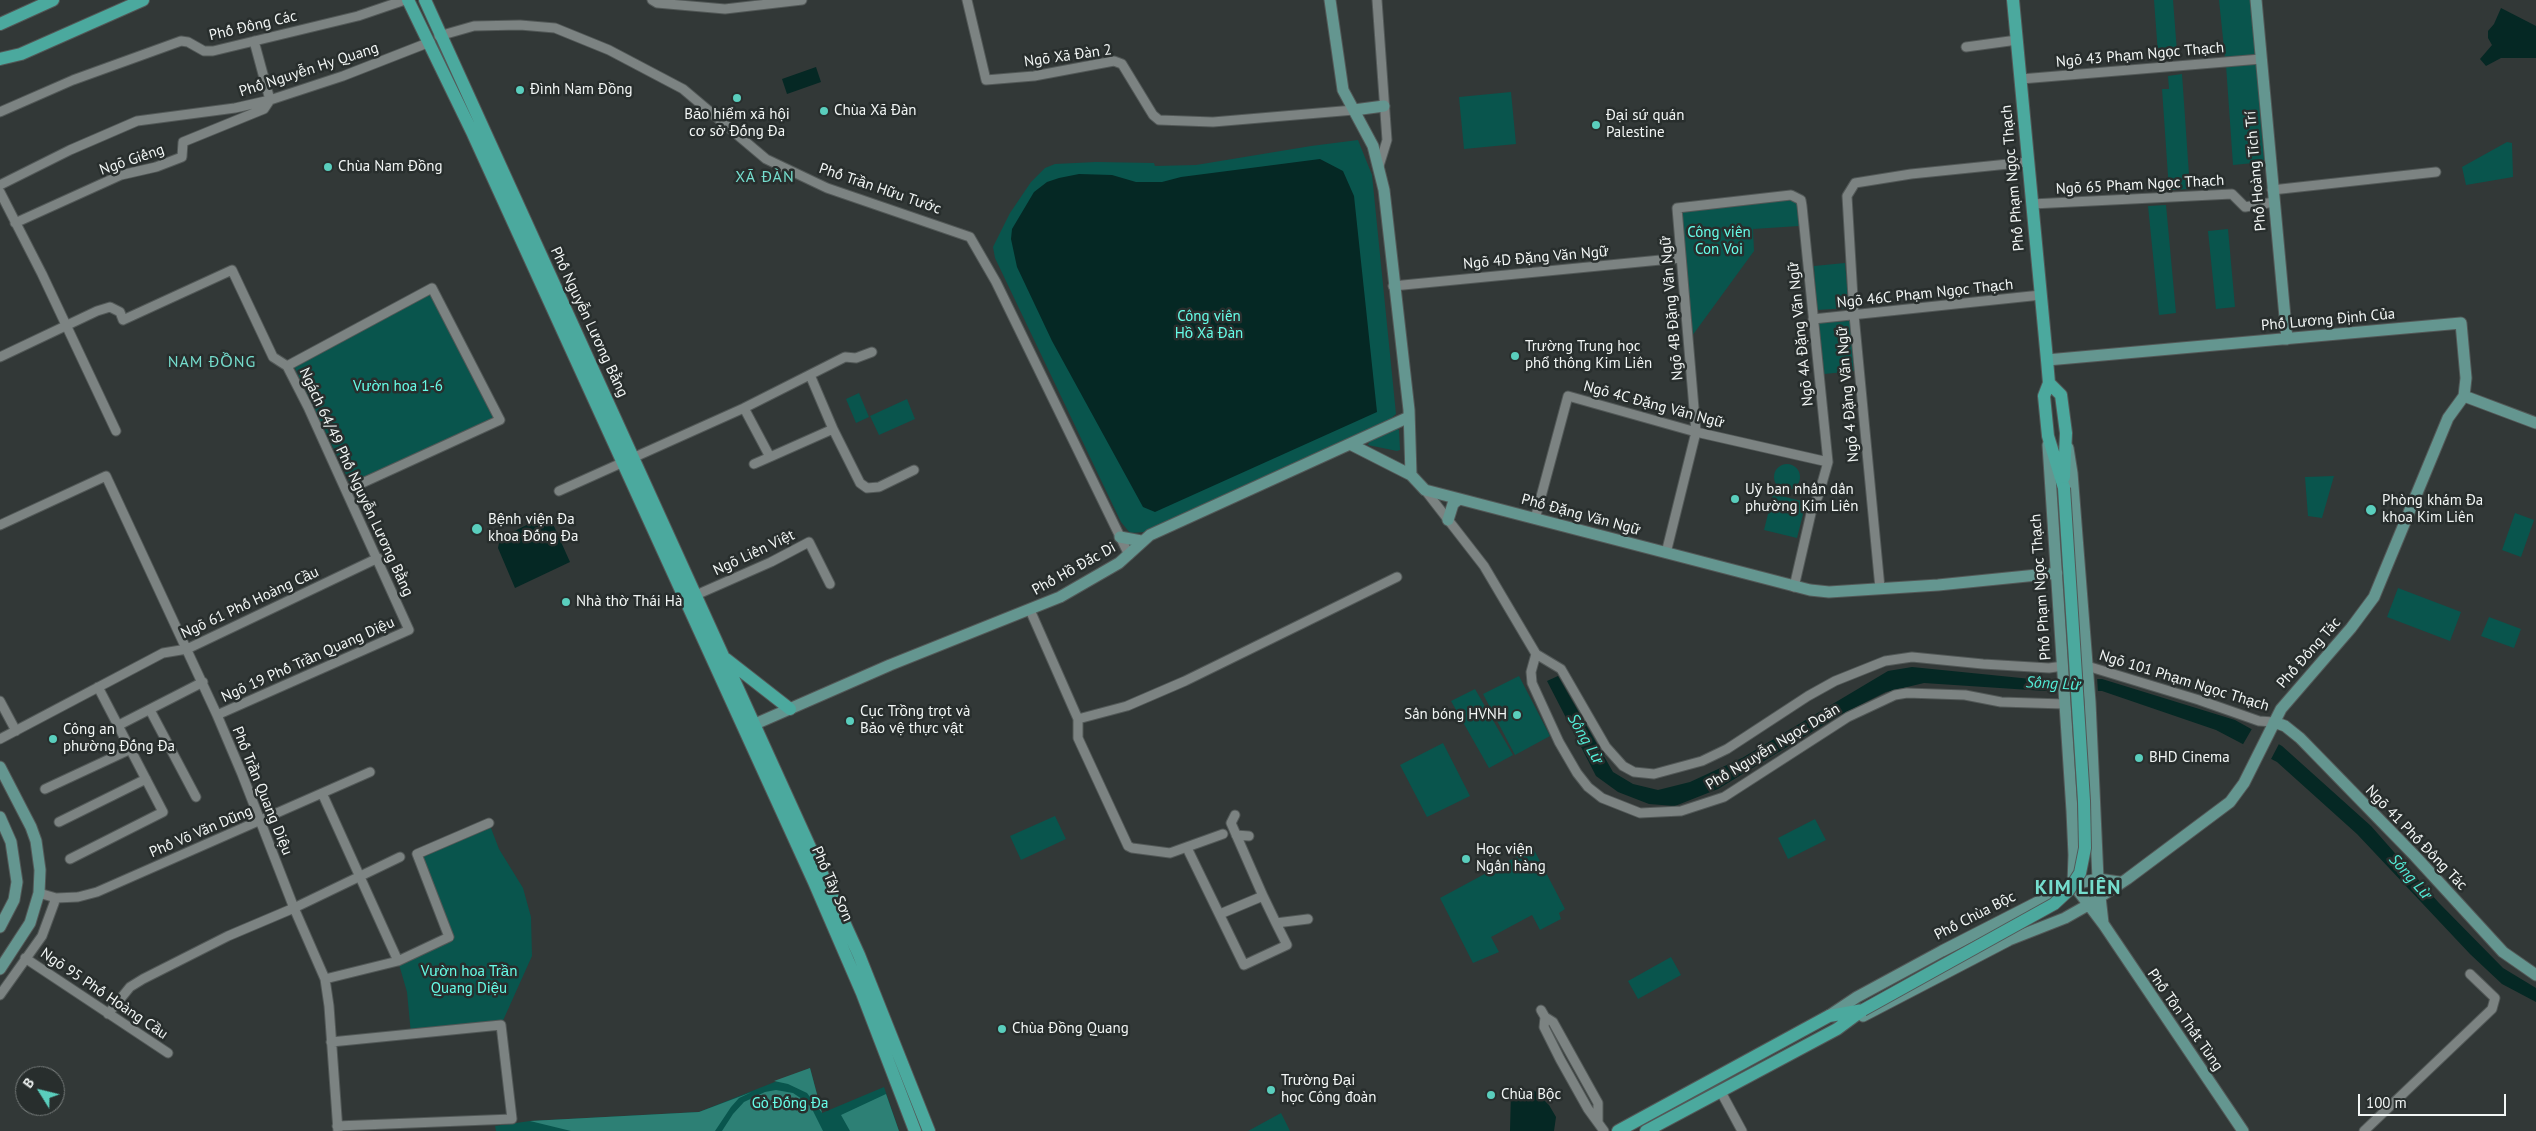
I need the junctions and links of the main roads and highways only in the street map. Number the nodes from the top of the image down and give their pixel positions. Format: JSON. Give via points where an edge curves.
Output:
{"nodes":[{"id":1,"x":53,"y":0,"type":"edge"},
{"id":2,"x":143,"y":0,"type":"edge"},
{"id":3,"x":406,"y":0,"type":"edge"},
{"id":4,"x":425,"y":0,"type":"edge"},
{"id":5,"x":2013,"y":0,"type":"edge"},
{"id":6,"x":0,"y":24,"type":"edge"},
{"id":7,"x":435,"y":39,"type":"junction"},
{"id":8,"x":0,"y":59,"type":"edge"},
{"id":9,"x":2049,"y":383,"type":"junction"},
{"id":10,"x":628,"y":460,"type":"junction"},
{"id":11,"x":2064,"y":488,"type":"junction"},
{"id":12,"x":710,"y":653,"type":"joint"},
{"id":13,"x":724,"y":657,"type":"junction"},
{"id":14,"x":790,"y":709,"type":"road end"},
{"id":15,"x":749,"y":727,"type":"junction"},
{"id":16,"x":1863,"y":1010,"type":"junction"},
{"id":17,"x":921,"y":1110,"type":"junction"},
{"id":18,"x":909,"y":1116,"type":"junction"},
{"id":19,"x":915,"y":1131,"type":"edge"},
{"id":20,"x":929,"y":1131,"type":"edge"},
{"id":21,"x":1618,"y":1131,"type":"edge"},
{"id":22,"x":1646,"y":1131,"type":"edge"}],
"edges":[{"from":1,"to":6,"type":"main road"},
{"from":2,"to":8,"type":"main road","via":[[21,54]]},
{"from":3,"to":7,"type":"main road","name":"Phố Nguyễn Lương Bằng"},
{"from":4,"to":7,"type":"main road","name":"Phố Nguyễn Lương Bằng"},
{"from":5,"to":9,"type":"main road","name":"Phố Phạm Ngọc Thạch"},
{"from":7,"to":10,"type":"main road","name":"Phố Nguyễn Lương Bằng"},
{"from":9,"to":11,"type":"main road","name":"Phố Phạm Ngọc Thạch","via":[[2044,396],[2048,436]]},
{"from":9,"to":11,"type":"main road","name":"Phố Phạm Ngọc Thạch","via":[[2061,395],[2066,433]]},
{"from":10,"to":12,"type":"main road","name":"Phố Nguyễn Lương Bằng"},
{"from":10,"to":13,"type":"main road","name":"Phố Nguyễn Lương Bằng"},
{"from":11,"to":16,"type":"main road","bridge":true,"via":[[2084,801],[2085,848],[2080,873],[2054,904]]},
{"from":12,"to":15,"type":"main road","name":"Phố Tây Sơn"},
{"from":13,"to":14,"type":"main road"},
{"from":13,"to":15,"type":"main road","name":"Phố Tây Sơn"},
{"from":15,"to":17,"type":"main road","name":"Phố Tây Sơn","via":[[858,955]]},
{"from":15,"to":18,"type":"main road","name":"Phố Tây Sơn","via":[[862,993]]},
{"from":16,"to":21,"type":"main road","name":"Phố Chùa Bộc","via":[[1829,1016]]},
{"from":16,"to":22,"type":"main road","via":[[1837,1029]]},
{"from":17,"to":18,"type":"main road"},
{"from":17,"to":20,"type":"main road","name":"Phố Tây Sơn"},
{"from":18,"to":19,"type":"main road","name":"Phố Tây Sơn"}]}
